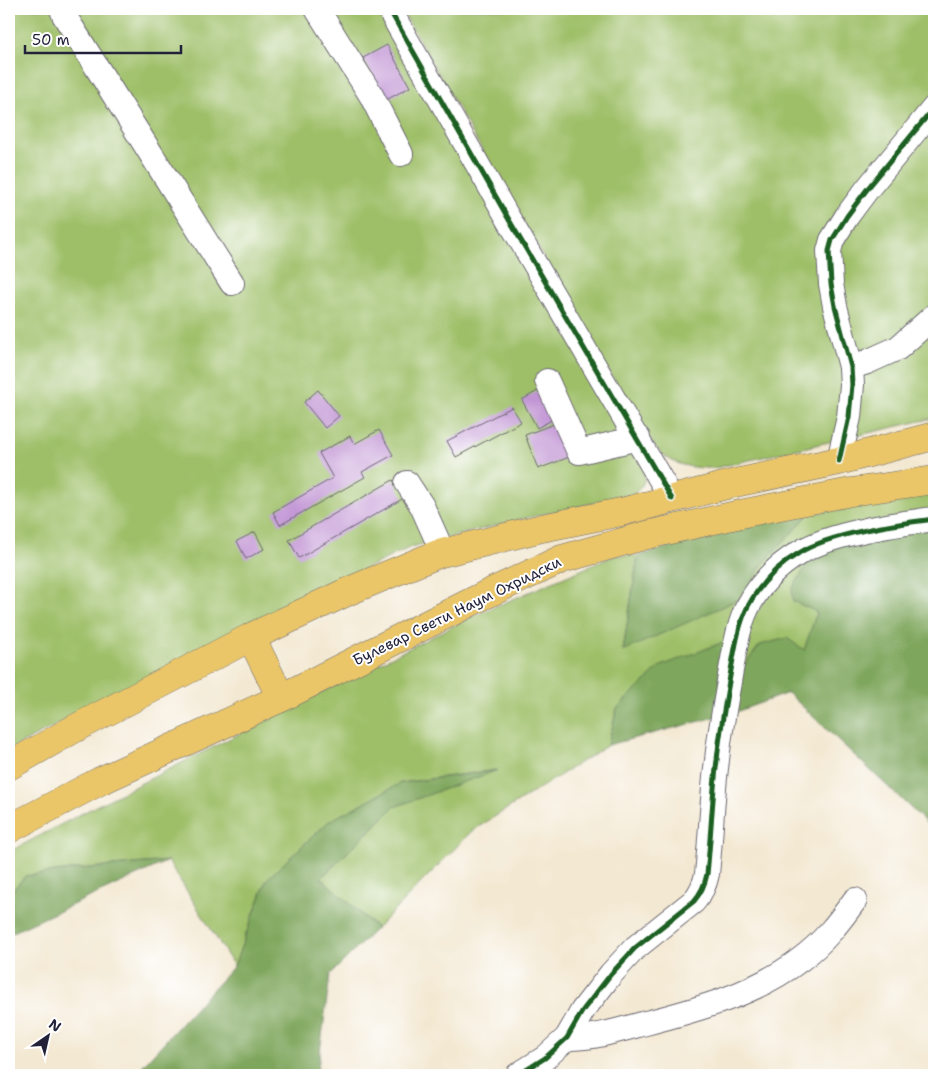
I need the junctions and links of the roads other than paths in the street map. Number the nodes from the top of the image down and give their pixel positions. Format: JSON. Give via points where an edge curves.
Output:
{"nodes":[{"id":1,"x":62,"y":9,"type":"edge"},
{"id":2,"x":318,"y":9,"type":"edge"},
{"id":3,"x":389,"y":9,"type":"edge"},
{"id":4,"x":934,"y":108,"type":"edge"},
{"id":5,"x":400,"y":154,"type":"dead end"},
{"id":6,"x":232,"y":282,"type":"dead end"},
{"id":7,"x":934,"y":316,"type":"edge"},
{"id":8,"x":851,"y":367,"type":"junction"},
{"id":9,"x":547,"y":381,"type":"dead end"},
{"id":10,"x":934,"y":436,"type":"edge"},
{"id":11,"x":638,"y":438,"type":"junction"},
{"id":12,"x":839,"y":461,"type":"junction"},
{"id":13,"x":934,"y":480,"type":"edge"},
{"id":14,"x":407,"y":483,"type":"dead end"},
{"id":15,"x":672,"y":499,"type":"junction"},
{"id":16,"x":934,"y":519,"type":"edge"},
{"id":17,"x":443,"y":553,"type":"junction"},
{"id":18,"x":251,"y":637,"type":"junction"},
{"id":19,"x":281,"y":698,"type":"junction"},
{"id":20,"x":9,"y":766,"type":"edge"},
{"id":21,"x":9,"y":829,"type":"edge"},
{"id":22,"x":855,"y":900,"type":"dead end"},
{"id":23,"x":567,"y":1038,"type":"junction"},
{"id":24,"x":518,"y":1075,"type":"edge"}],
"edges":[{"from":1,"to":6,"type":"street"},
{"from":2,"to":5,"type":"street","via":[[371,95]]},
{"from":3,"to":11,"type":"street"},
{"from":4,"to":8,"type":"street","via":[[868,188],[832,240],[829,251],[835,306]]},
{"from":7,"to":8,"type":"street","via":[[898,348]]},
{"from":8,"to":12,"type":"street","via":[[849,418]]},
{"from":9,"to":11,"type":"street","via":[[579,452]]},
{"from":10,"to":12,"type":"main road"},
{"from":11,"to":15,"type":"street"},
{"from":12,"to":15,"type":"main road"},
{"from":13,"to":19,"type":"main road","name":"Булевар Свети Наум Охридски","via":[[745,513],[647,535],[562,559]]},
{"from":14,"to":17,"type":"street","via":[[422,506]]},
{"from":15,"to":17,"type":"main road"},
{"from":16,"to":23,"type":"street","via":[[816,544],[786,562],[759,588],[740,626],[717,759],[705,882],[700,894],[635,948],[610,974]]},
{"from":17,"to":18,"type":"main road","via":[[349,591]]},
{"from":18,"to":19,"type":"main road"},
{"from":18,"to":20,"type":"main road"},
{"from":19,"to":21,"type":"main road","name":"Булевар Свети Наум Охридски","via":[[100,781]]},
{"from":22,"to":23,"type":"street","via":[[832,930],[802,959],[781,973],[693,1011],[607,1034]]},
{"from":23,"to":24,"type":"street","via":[[545,1058]]}]}
